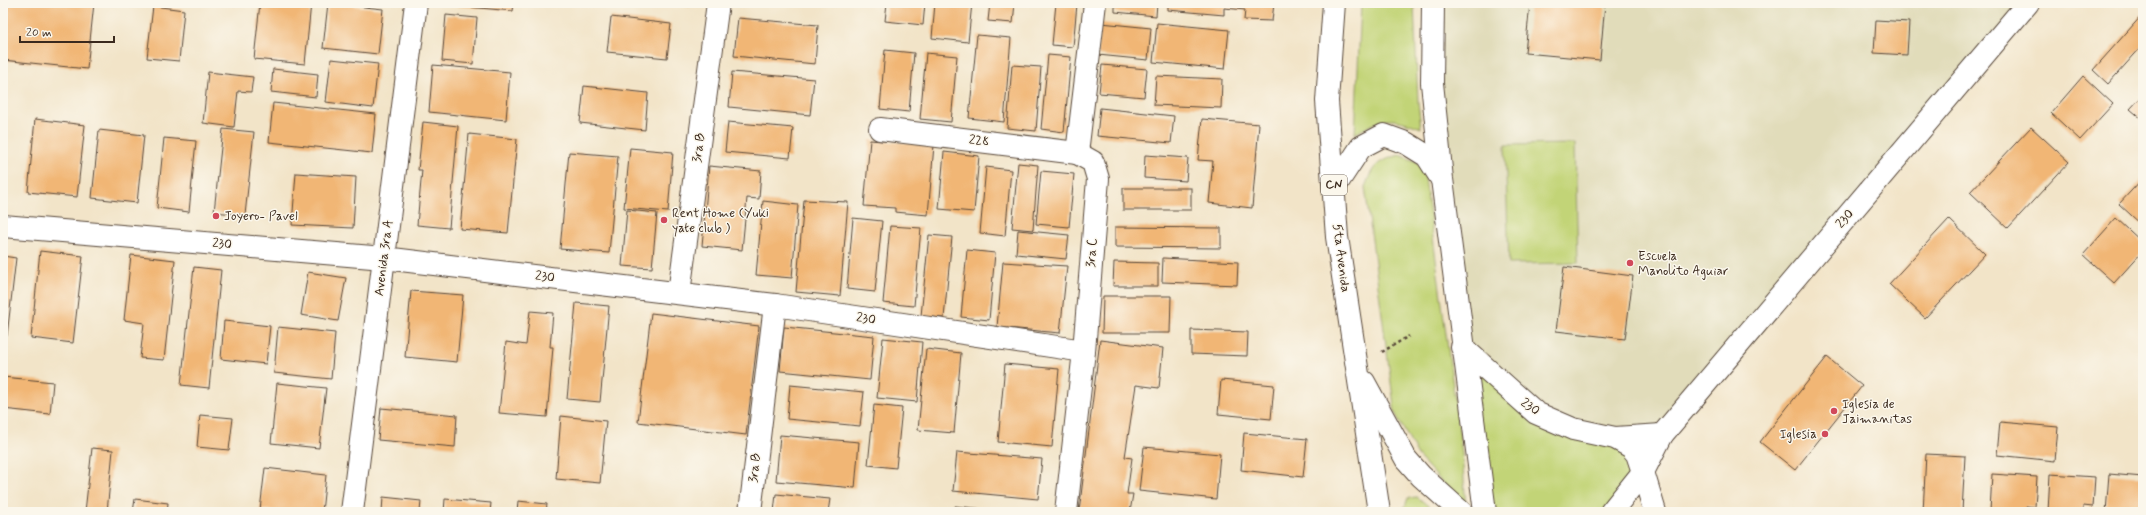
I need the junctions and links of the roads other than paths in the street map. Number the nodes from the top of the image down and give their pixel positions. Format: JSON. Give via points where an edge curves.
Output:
{"nodes":[{"id":1,"x":416,"y":3,"type":"edge"},
{"id":2,"x":718,"y":3,"type":"edge"},
{"id":3,"x":1095,"y":3,"type":"edge"},
{"id":4,"x":1334,"y":3,"type":"edge"},
{"id":5,"x":1433,"y":3,"type":"edge"},
{"id":6,"x":2028,"y":3,"type":"edge"},
{"id":7,"x":880,"y":129,"type":"dead end"},
{"id":8,"x":1077,"y":153,"type":"junction"},
{"id":9,"x":1442,"y":179,"type":"junction"},
{"id":10,"x":1334,"y":188,"type":"junction"},
{"id":11,"x":3,"y":226,"type":"edge"},
{"id":12,"x":384,"y":258,"type":"junction"},
{"id":13,"x":679,"y":293,"type":"junction"},
{"id":14,"x":775,"y":305,"type":"junction"},
{"id":15,"x":1462,"y":346,"type":"junction"},
{"id":16,"x":1084,"y":351,"type":"junction"},
{"id":17,"x":1356,"y":367,"type":"junction"},
{"id":18,"x":1662,"y":435,"type":"junction"},
{"id":19,"x":1615,"y":438,"type":"junction"},
{"id":20,"x":1644,"y":472,"type":"junction"},
{"id":21,"x":352,"y":512,"type":"edge"},
{"id":22,"x":750,"y":512,"type":"edge"},
{"id":23,"x":1066,"y":512,"type":"edge"},
{"id":24,"x":1379,"y":512,"type":"edge"},
{"id":25,"x":1461,"y":512,"type":"edge"},
{"id":26,"x":1485,"y":512,"type":"edge"},
{"id":27,"x":1612,"y":512,"type":"edge"},
{"id":28,"x":1655,"y":512,"type":"edge"}],
"edges":[{"from":1,"to":12,"type":"main road","name":"Avenida 3ra A"},
{"from":2,"to":13,"type":"main road","name":"3ra B"},
{"from":3,"to":8,"type":"main road"},
{"from":4,"to":10,"type":"main road","name":"5ta Avenida","number":"CN","via":[[1327,101]]},
{"from":5,"to":9,"type":"main road","via":[[1432,83]]},
{"from":6,"to":18,"type":"main road","name":"230"},
{"from":7,"to":8,"type":"main road","name":"228"},
{"from":8,"to":16,"type":"main road","name":"3ra C","via":[[1093,162],[1098,179]]},
{"from":9,"to":10,"type":"main road","via":[[1427,156],[1406,143],[1384,136],[1360,147]]},
{"from":9,"to":15,"type":"main road"},
{"from":10,"to":17,"type":"main road","name":"5ta Avenida","number":"CN","via":[[1337,237]]},
{"from":11,"to":12,"type":"main road","name":"230"},
{"from":12,"to":13,"type":"main road","name":"230"},
{"from":12,"to":21,"type":"main road","name":"Avenida 3ra A"},
{"from":13,"to":14,"type":"main road","name":"230"},
{"from":14,"to":16,"type":"main road","name":"230"},
{"from":14,"to":22,"type":"main road","name":"3ra B"},
{"from":15,"to":19,"type":"main road","name":"230","via":[[1536,413],[1573,429]]},
{"from":15,"to":26,"type":"main road"},
{"from":16,"to":23,"type":"main road","name":"3ra C"},
{"from":17,"to":24,"type":"main road","name":"5ta Avenida","number":"CN"},
{"from":17,"to":25,"type":"main road","via":[[1406,459]]},
{"from":18,"to":19,"type":"main road","name":"230"},
{"from":18,"to":20,"type":"main road","name":"230"},
{"from":19,"to":20,"type":"main road","name":"230","via":[[1631,447],[1637,454]]},
{"from":20,"to":27,"type":"main road","name":"230"},
{"from":20,"to":28,"type":"main road"}]}
